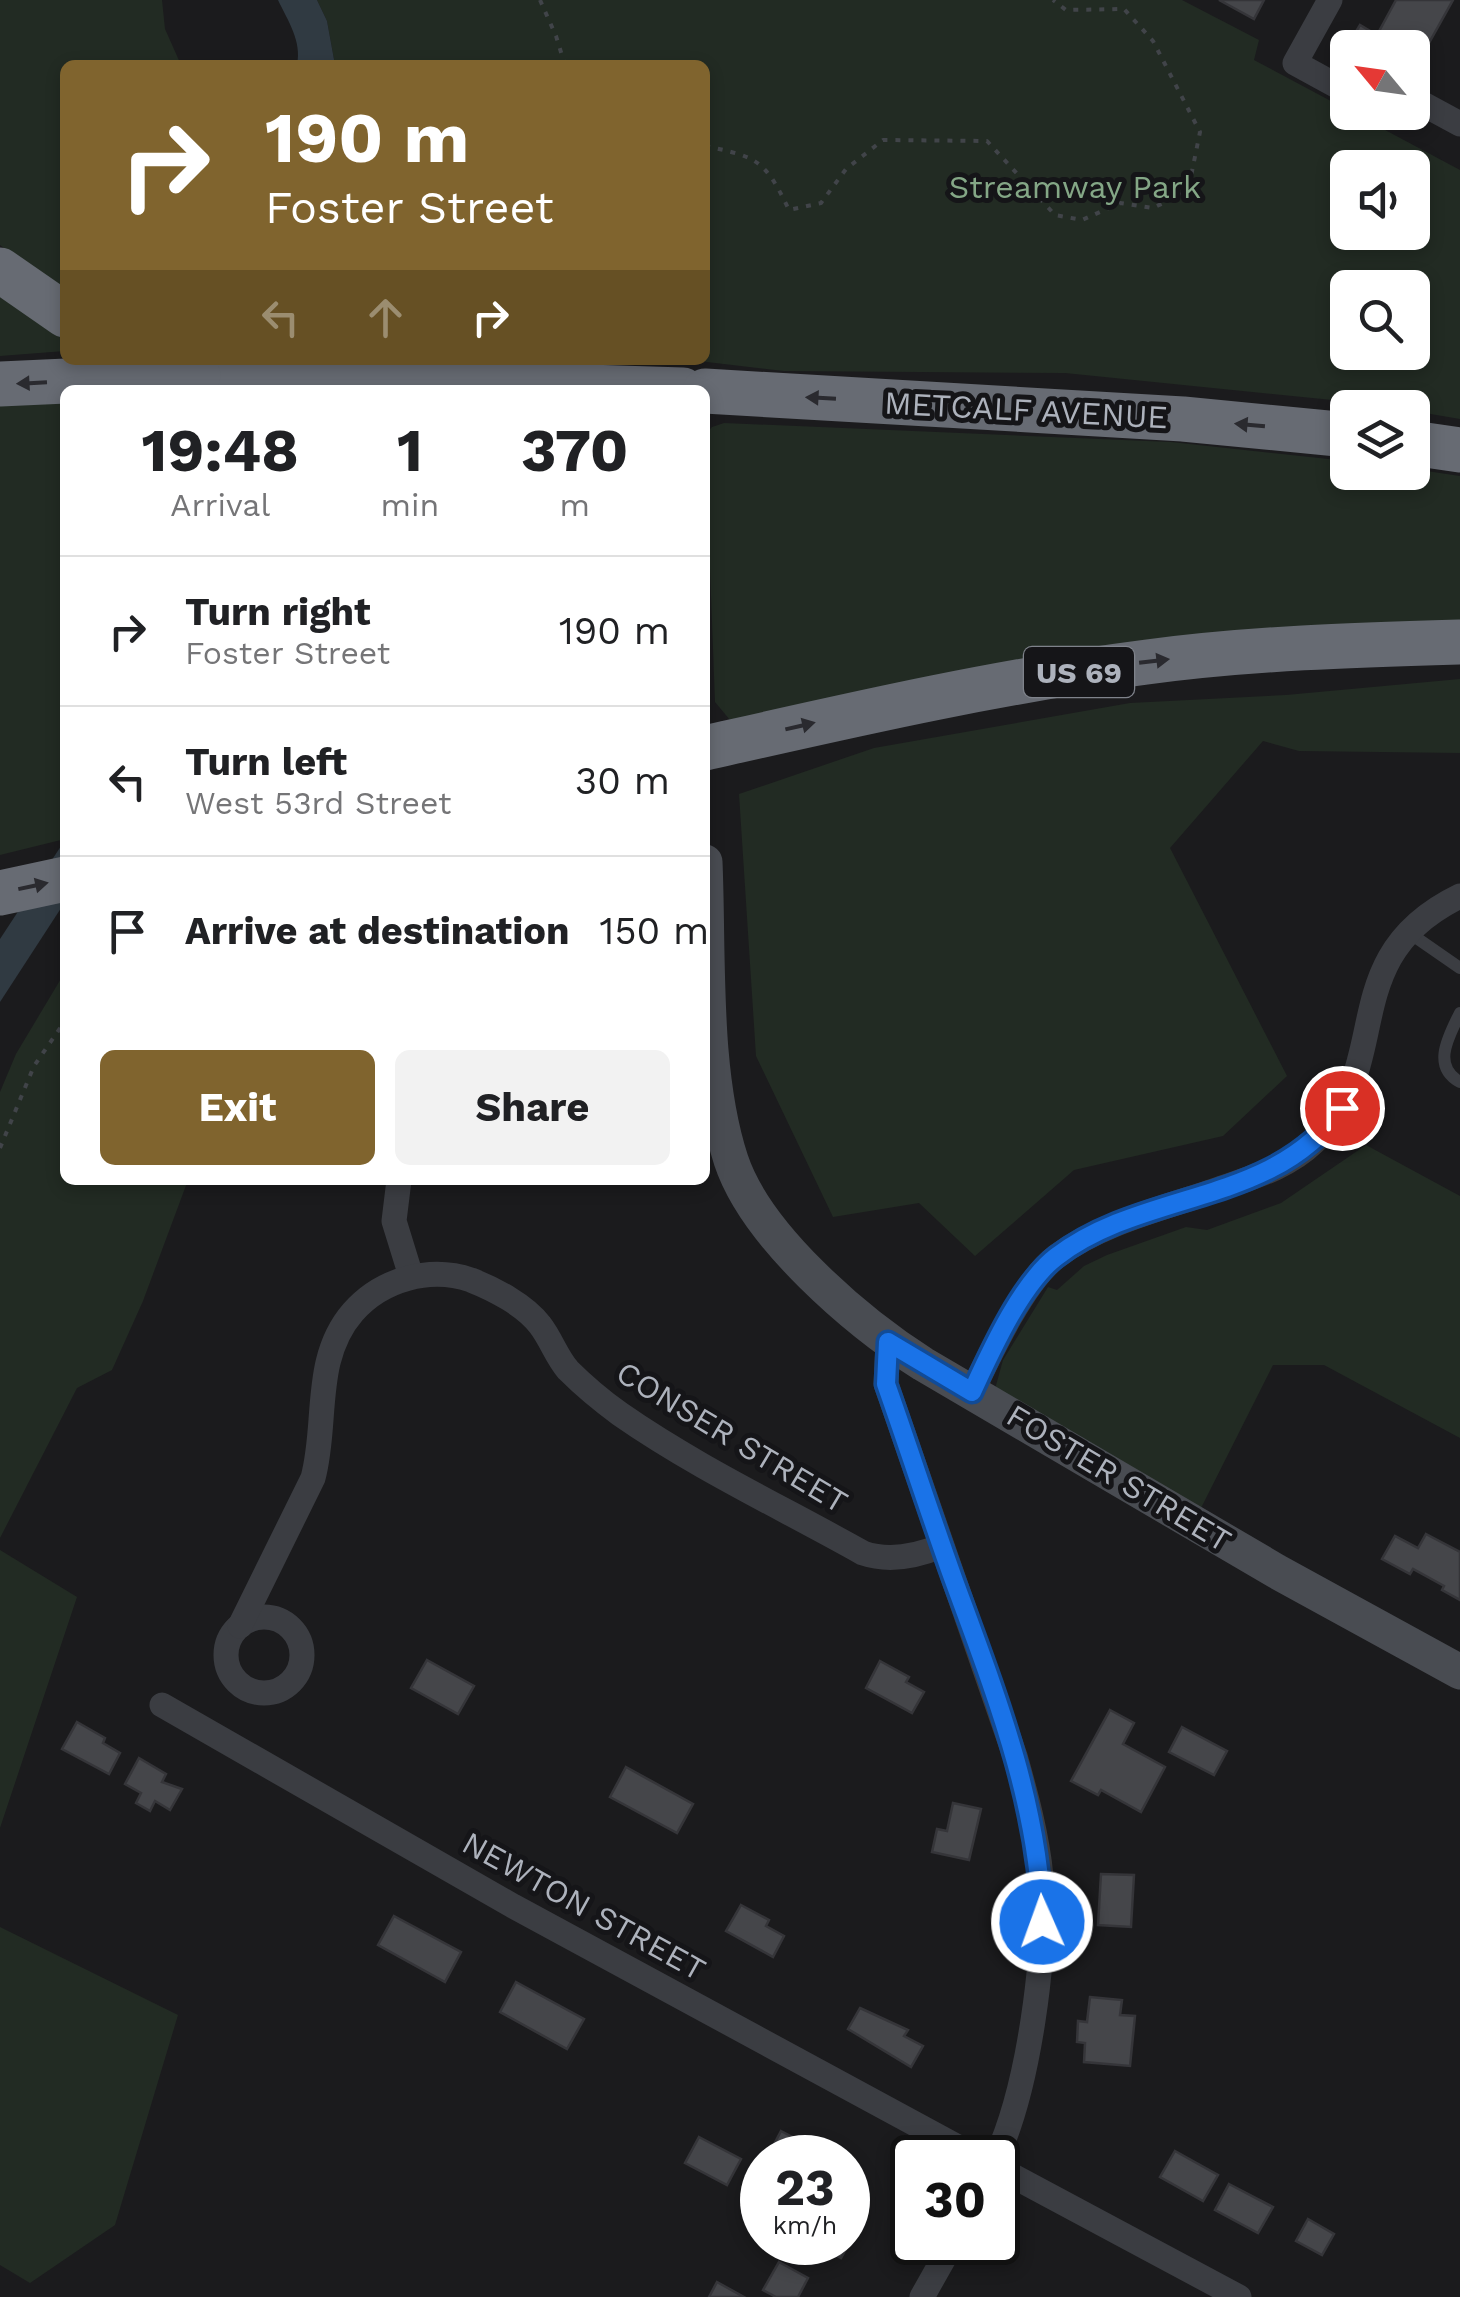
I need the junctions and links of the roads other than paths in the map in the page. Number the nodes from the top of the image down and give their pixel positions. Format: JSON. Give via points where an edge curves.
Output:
{"nodes":[{"id":1,"x":1330,"y":0,"type":"edge"},
{"id":2,"x":1330,"y":82,"type":"edge"},
{"id":3,"x":1430,"y":108,"type":"edge"},
{"id":4,"x":1460,"y":124,"type":"edge"},
{"id":5,"x":0,"y":270,"type":"edge"},
{"id":6,"x":60,"y":312,"type":"edge"},
{"id":7,"x":182,"y":367,"type":"edge"},
{"id":8,"x":0,"y":384,"type":"edge"},
{"id":9,"x":565,"y":385,"type":"edge"},
{"id":10,"x":710,"y":391,"type":"edge"},
{"id":11,"x":1330,"y":433,"type":"edge"},
{"id":12,"x":1430,"y":446,"type":"edge"},
{"id":13,"x":1460,"y":450,"type":"edge"},
{"id":14,"x":1460,"y":642,"type":"edge"},
{"id":15,"x":710,"y":747,"type":"edge"},
{"id":16,"x":60,"y":880,"type":"edge"},
{"id":17,"x":0,"y":893,"type":"edge"},
{"id":18,"x":1460,"y":896,"type":"edge"},
{"id":19,"x":1408,"y":932,"type":"junction"},
{"id":20,"x":1460,"y":968,"type":"edge"},
{"id":21,"x":1460,"y":1013,"type":"edge"},
{"id":22,"x":710,"y":1057,"type":"edge"},
{"id":23,"x":1460,"y":1082,"type":"edge"},
{"id":24,"x":715,"y":1134,"type":"edge"},
{"id":25,"x":398,"y":1185,"type":"edge"},
{"id":26,"x":411,"y":1276,"type":"junction"},
{"id":27,"x":888,"y":1342,"type":"junction"},
{"id":28,"x":972,"y":1392,"type":"junction"},
{"id":29,"x":942,"y":1546,"type":"junction"},
{"id":30,"x":240,"y":1626,"type":"dead end"},
{"id":31,"x":1460,"y":1672,"type":"edge"},
{"id":32,"x":162,"y":1704,"type":"dead end"},
{"id":33,"x":936,"y":2135,"type":"edge"},
{"id":34,"x":1003,"y":2135,"type":"edge"},
{"id":35,"x":1020,"y":2180,"type":"edge"},
{"id":36,"x":939,"y":2265,"type":"edge"},
{"id":37,"x":922,"y":2297,"type":"edge"},
{"id":38,"x":1239,"y":2297,"type":"edge"}],
"edges":[{"from":1,"to":2,"type":"street","via":[[1295,63]]},
{"from":3,"to":4,"type":"street"},
{"from":5,"to":6,"type":"highway"},
{"from":7,"to":8,"type":"highway","one_way":true},
{"from":7,"to":9,"type":"highway"},
{"from":11,"to":10,"type":"highway","name":"METCALF AVENUE","one_way":true},
{"from":12,"to":13,"type":"highway"},
{"from":15,"to":14,"type":"highway","number":"US 69","one_way":true,"via":[[1148,662]]},
{"from":17,"to":16,"type":"highway","one_way":true},
{"from":18,"to":19,"type":"street"},
{"from":19,"to":20,"type":"lane"},
{"from":19,"to":28,"type":"street","via":[[1374,990],[1351,1090],[1314,1142],[1276,1169],[1096,1233],[1056,1257],[1026,1292]]},
{"from":21,"to":23,"type":"lane","via":[[1444,1060]]},
{"from":22,"to":24,"type":"street","name":"FOSTER STREET"},
{"from":24,"to":27,"type":"street","name":"FOSTER STREET","via":[[788,1250]]},
{"from":25,"to":26,"type":"street","via":[[394,1222]]},
{"from":26,"to":29,"type":"street","name":"CONSER STREET","via":[[470,1280],[522,1307],[568,1369],[623,1416],[864,1553],[907,1556]]},
{"from":26,"to":30,"type":"street","via":[[354,1310],[344,1326],[324,1376],[313,1478]]},
{"from":27,"to":28,"type":"street","name":"FOSTER STREET"},
{"from":27,"to":29,"type":"street","via":[[886,1384]]},
{"from":28,"to":31,"type":"street","name":"FOSTER STREET"},
{"from":29,"to":34,"type":"street","via":[[1015,1756],[1040,1876],[1034,2005]]},
{"from":32,"to":33,"type":"street","name":"NEWTON STREET","via":[[513,1906]]},
{"from":35,"to":38,"type":"street"},
{"from":36,"to":37,"type":"street"}]}
